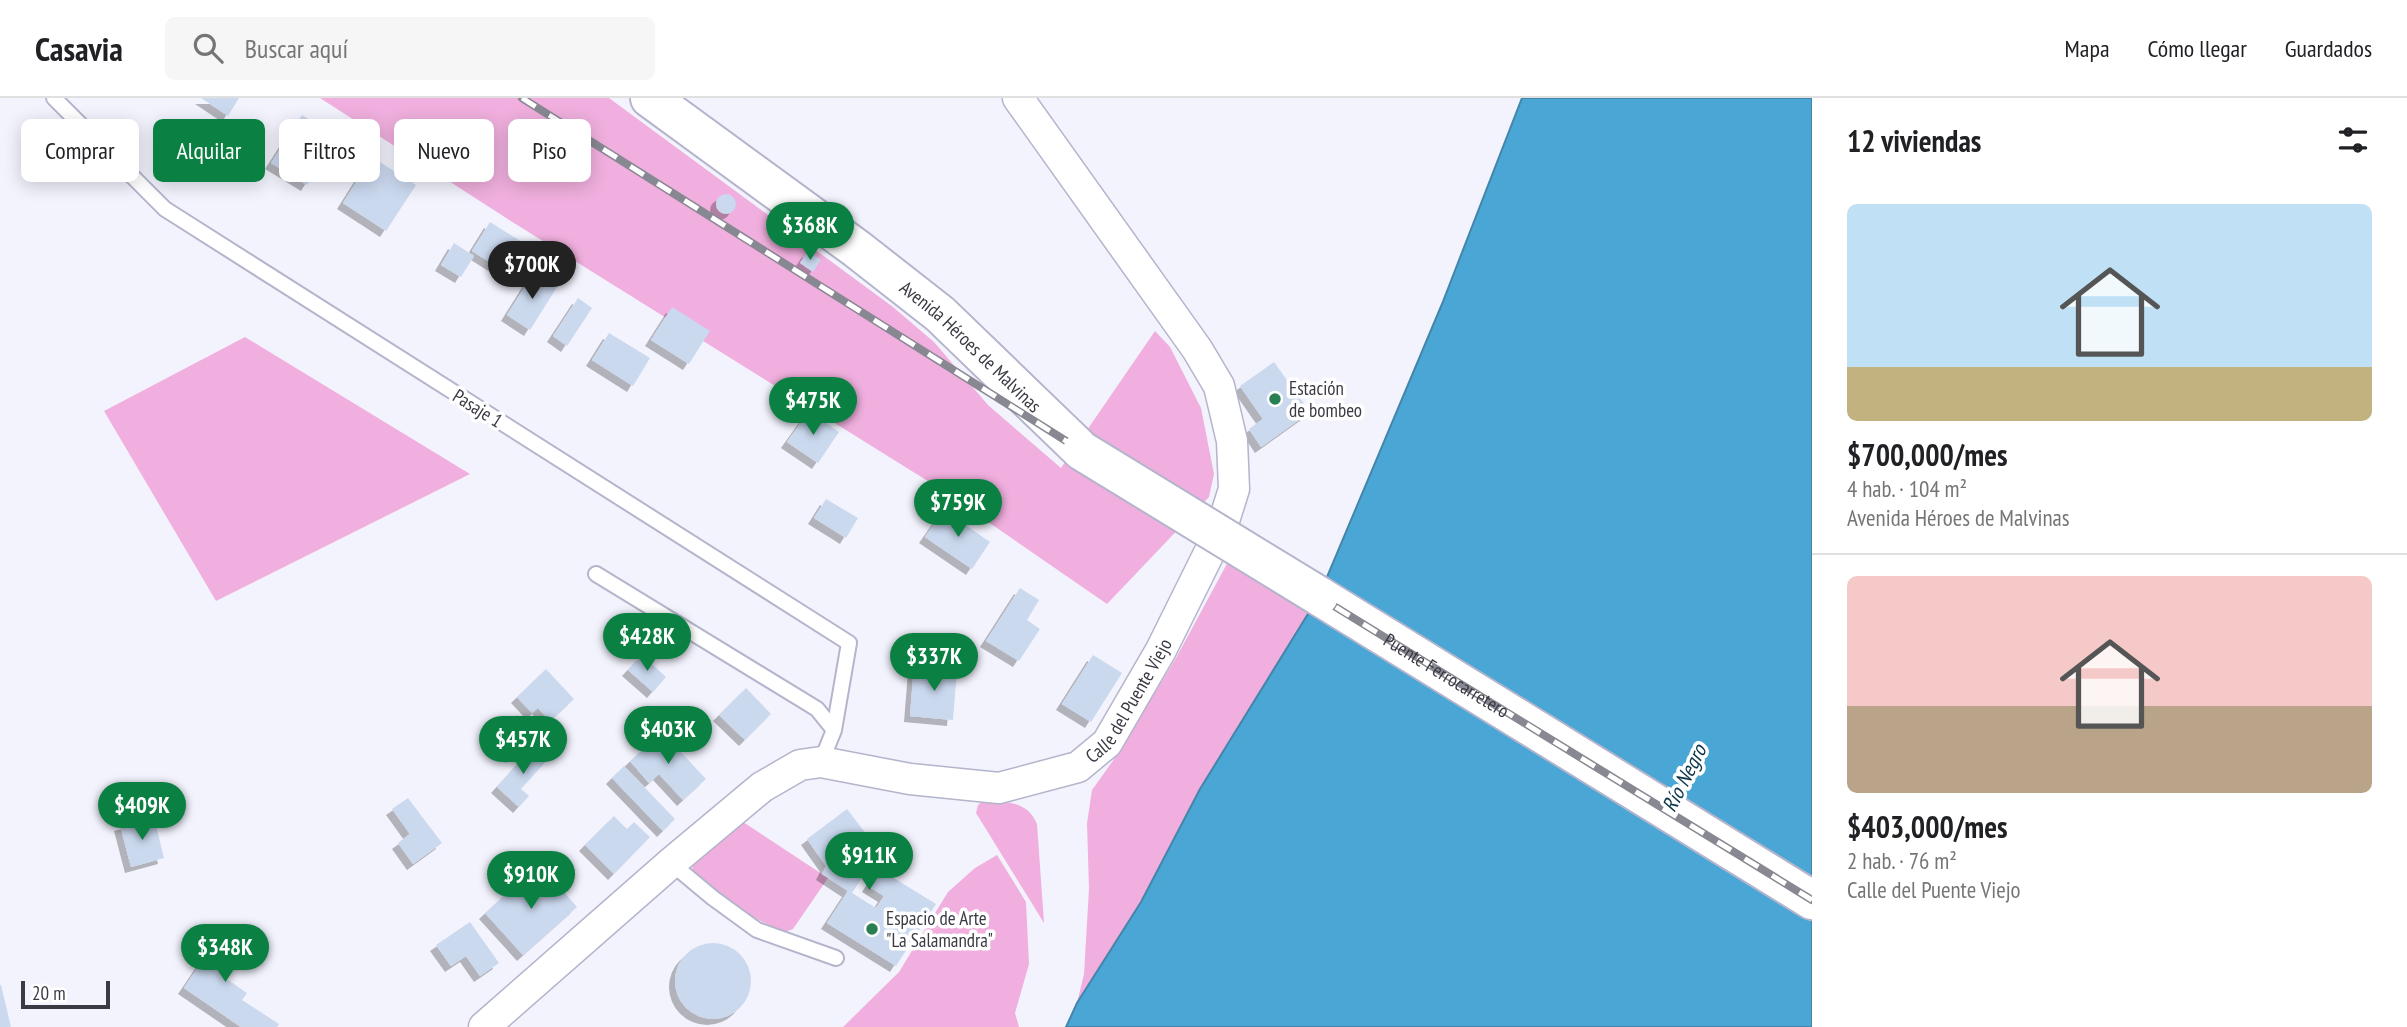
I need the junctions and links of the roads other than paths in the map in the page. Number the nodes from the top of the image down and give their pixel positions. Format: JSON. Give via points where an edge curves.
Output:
{"nodes":[{"id":1,"x":54,"y":98,"type":"edge"},
{"id":2,"x":650,"y":98,"type":"edge"},
{"id":3,"x":1018,"y":98,"type":"edge"},
{"id":4,"x":1082,"y":451,"type":"joint"},
{"id":5,"x":596,"y":574,"type":"dead end"},
{"id":6,"x":834,"y":730,"type":"junction"},
{"id":7,"x":821,"y":762,"type":"junction"},
{"id":8,"x":671,"y":863,"type":"junction"},
{"id":9,"x":1812,"y":900,"type":"edge"},
{"id":10,"x":836,"y":958,"type":"dead end"},
{"id":11,"x":484,"y":1027,"type":"edge"}],
"edges":[{"from":1,"to":6,"type":"lane","name":"Pasaje 1","via":[[165,209],[849,643]]},
{"from":2,"to":4,"type":"main road","name":"Avenida Héroes de Malvinas","via":[[940,314]]},
{"from":3,"to":7,"type":"street","name":"Calle del Puente Viejo","via":[[1219,386],[1232,440],[1234,489],[1222,527],[1161,650],[1107,743],[1078,767],[999,788],[910,779]]},
{"from":4,"to":9,"type":"main road","name":"Puente Ferrocarretero","bridge":true},
{"from":5,"to":6,"type":"lane","via":[[817,709]]},
{"from":6,"to":7,"type":"lane"},
{"from":7,"to":8,"type":"street","name":"Calle del Puente Viejo","via":[[800,765],[762,787]]},
{"from":8,"to":10,"type":"lane","via":[[757,930]]},
{"from":8,"to":11,"type":"street","name":"Calle del Puente Viejo"}]}
